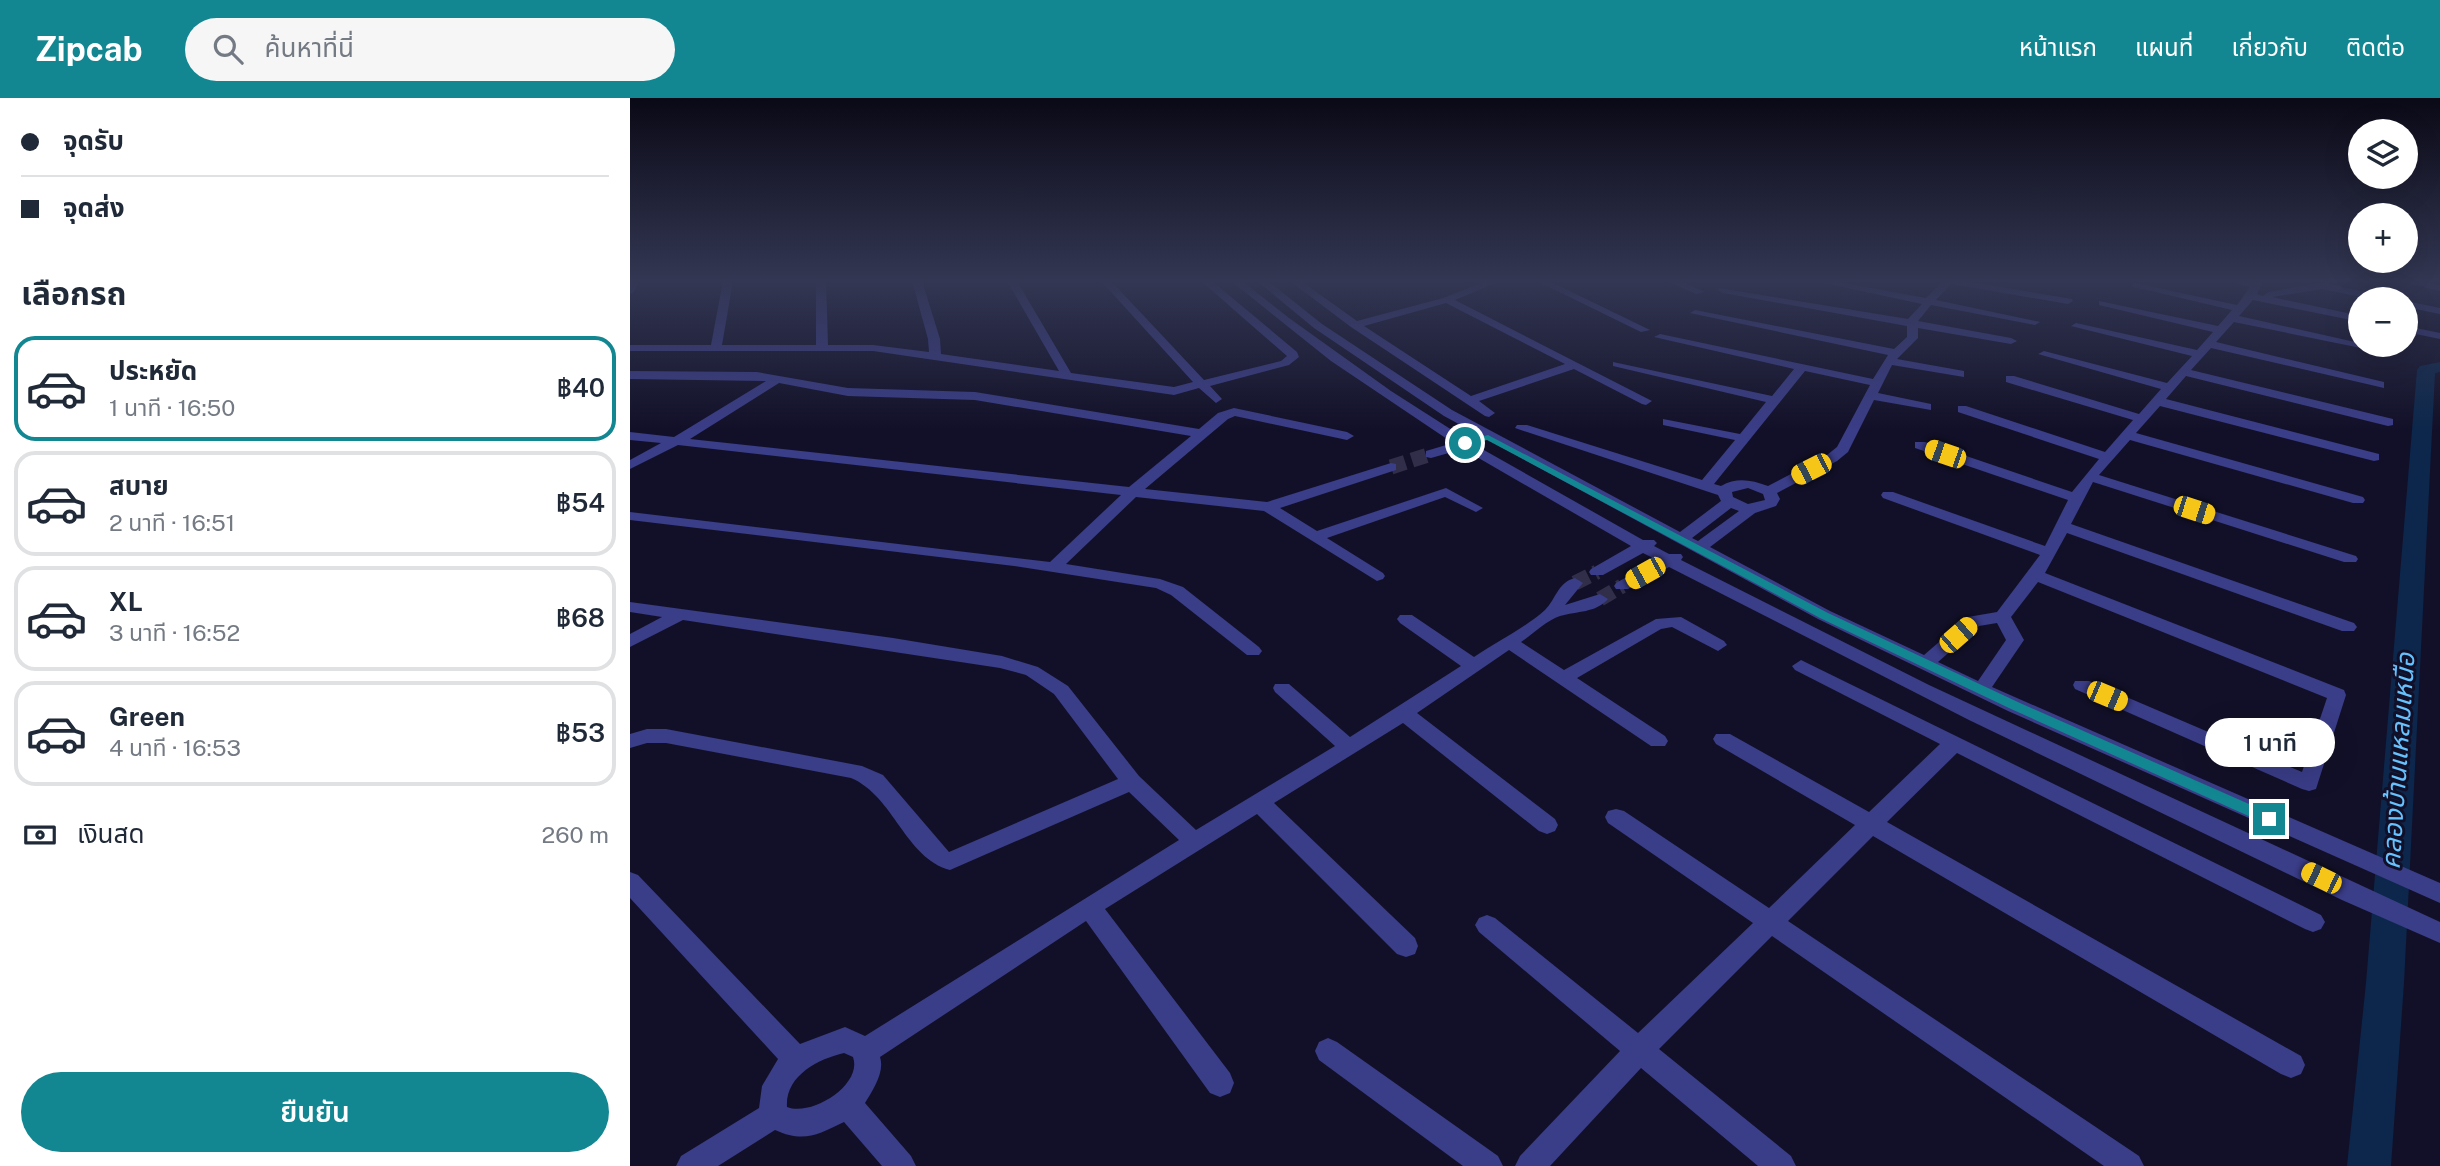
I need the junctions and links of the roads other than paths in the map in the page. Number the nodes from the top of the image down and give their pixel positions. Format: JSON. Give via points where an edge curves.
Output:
{"nodes":[{"id":1,"x":719,"y":331,"type":"edge"},
{"id":2,"x":822,"y":331,"type":"edge"},
{"id":3,"x":932,"y":331,"type":"edge"},
{"id":4,"x":1041,"y":331,"type":"edge"},
{"id":5,"x":1150,"y":331,"type":"edge"},
{"id":6,"x":1265,"y":331,"type":"edge"},
{"id":7,"x":1295,"y":331,"type":"edge"},
{"id":8,"x":1324,"y":331,"type":"edge"},
{"id":9,"x":1364,"y":331,"type":"edge"},
{"id":10,"x":1507,"y":331,"type":"edge"},
{"id":11,"x":1774,"y":331,"type":"edge"},
{"id":12,"x":1913,"y":331,"type":"edge"},
{"id":13,"x":1952,"y":331,"type":"edge"},
{"id":14,"x":2103,"y":331,"type":"edge"},
{"id":15,"x":2219,"y":331,"type":"edge"},
{"id":16,"x":2302,"y":331,"type":"edge"},
{"id":17,"x":2418,"y":331,"type":"edge"},
{"id":18,"x":2440,"y":336,"type":"edge"},
{"id":19,"x":1660,"y":337,"type":"dead end"},
{"id":20,"x":2011,"y":341,"type":"dead end"},
{"id":21,"x":2348,"y":342,"type":"edge"},
{"id":22,"x":822,"y":347,"type":"junction"},
{"id":23,"x":630,"y":348,"type":"edge"},
{"id":24,"x":716,"y":348,"type":"junction"},
{"id":25,"x":2204,"y":349,"type":"junction"},
{"id":26,"x":2044,"y":354,"type":"dead end"},
{"id":27,"x":935,"y":356,"type":"junction"},
{"id":28,"x":1891,"y":357,"type":"junction"},
{"id":29,"x":1617,"y":364,"type":"dead end"},
{"id":30,"x":1574,"y":365,"type":"junction"},
{"id":31,"x":1801,"y":367,"type":"junction"},
{"id":32,"x":2183,"y":372,"type":"junction"},
{"id":33,"x":1959,"y":374,"type":"dead end"},
{"id":34,"x":630,"y":375,"type":"edge"},
{"id":35,"x":1067,"y":376,"type":"junction"},
{"id":36,"x":778,"y":379,"type":"junction"},
{"id":37,"x":2010,"y":379,"type":"dead end"},
{"id":38,"x":1202,"y":385,"type":"junction"},
{"id":39,"x":2380,"y":385,"type":"dead end"},
{"id":40,"x":2169,"y":388,"type":"junction"},
{"id":41,"x":1873,"y":389,"type":"junction"},
{"id":42,"x":1216,"y":399,"type":"dead end"},
{"id":43,"x":1470,"y":400,"type":"junction"},
{"id":44,"x":1773,"y":400,"type":"junction"},
{"id":45,"x":1646,"y":401,"type":"dead end"},
{"id":46,"x":2157,"y":401,"type":"junction"},
{"id":47,"x":1927,"y":407,"type":"dead end"},
{"id":48,"x":1962,"y":409,"type":"dead end"},
{"id":49,"x":1489,"y":413,"type":"dead end"},
{"id":50,"x":2142,"y":419,"type":"junction"},
{"id":51,"x":1668,"y":422,"type":"dead end"},
{"id":52,"x":2388,"y":422,"type":"dead end"},
{"id":53,"x":1522,"y":428,"type":"dead end"},
{"id":54,"x":1203,"y":434,"type":"junction"},
{"id":55,"x":2127,"y":435,"type":"junction"},
{"id":56,"x":630,"y":436,"type":"edge"},
{"id":57,"x":1347,"y":436,"type":"dead end"},
{"id":58,"x":1488,"y":437,"type":"junction"},
{"id":59,"x":1742,"y":438,"type":"junction"},
{"id":60,"x":678,"y":440,"type":"junction"},
{"id":61,"x":1465,"y":443,"type":"junction"},
{"id":62,"x":1920,"y":445,"type":"dead end"},
{"id":63,"x":1431,"y":454,"type":"tunnel mouth"},
{"id":64,"x":2108,"y":457,"type":"junction"},
{"id":65,"x":2374,"y":457,"type":"dead end"},
{"id":66,"x":630,"y":465,"type":"edge"},
{"id":67,"x":1391,"y":467,"type":"tunnel mouth"},
{"id":68,"x":2090,"y":477,"type":"junction"},
{"id":69,"x":1705,"y":485,"type":"junction"},
{"id":70,"x":1769,"y":491,"type":"junction"},
{"id":71,"x":1131,"y":493,"type":"junction"},
{"id":72,"x":1888,"y":495,"type":"dead end"},
{"id":73,"x":1728,"y":497,"type":"junction"},
{"id":74,"x":2076,"y":498,"type":"junction"},
{"id":75,"x":2358,"y":500,"type":"dead end"},
{"id":76,"x":1268,"y":506,"type":"junction"},
{"id":77,"x":1476,"y":508,"type":"dead end"},
{"id":78,"x":1752,"y":508,"type":"junction"},
{"id":79,"x":630,"y":516,"type":"edge"},
{"id":80,"x":2061,"y":526,"type":"junction"},
{"id":81,"x":1318,"y":536,"type":"junction"},
{"id":82,"x":1684,"y":542,"type":"junction"},
{"id":83,"x":1642,"y":546,"type":"junction"},
{"id":84,"x":2049,"y":553,"type":"junction"},
{"id":85,"x":2350,"y":559,"type":"dead end"},
{"id":86,"x":1669,"y":560,"type":"junction"},
{"id":87,"x":1055,"y":566,"type":"junction"},
{"id":88,"x":1597,"y":572,"type":"tunnel mouth"},
{"id":89,"x":2036,"y":575,"type":"junction"},
{"id":90,"x":1377,"y":576,"type":"dead end"},
{"id":91,"x":1575,"y":583,"type":"tunnel mouth"},
{"id":92,"x":1622,"y":586,"type":"tunnel mouth"},
{"id":93,"x":1600,"y":599,"type":"tunnel mouth"},
{"id":94,"x":630,"y":607,"type":"edge"},
{"id":95,"x":1553,"y":612,"type":"junction"},
{"id":96,"x":681,"y":614,"type":"junction"},
{"id":97,"x":2002,"y":617,"type":"junction"},
{"id":98,"x":1406,"y":619,"type":"dead end"},
{"id":99,"x":2348,"y":627,"type":"dead end"},
{"id":100,"x":630,"y":641,"type":"edge"},
{"id":101,"x":1509,"y":642,"type":"junction"},
{"id":102,"x":1718,"y":645,"type":"dead end"},
{"id":103,"x":1253,"y":652,"type":"dead end"},
{"id":104,"x":1926,"y":663,"type":"junction"},
{"id":105,"x":1474,"y":666,"type":"junction"},
{"id":106,"x":1801,"y":666,"type":"dead end"},
{"id":107,"x":1563,"y":678,"type":"junction"},
{"id":108,"x":2082,"y":685,"type":"dead end"},
{"id":109,"x":1282,"y":688,"type":"dead end"},
{"id":110,"x":1981,"y":690,"type":"junction"},
{"id":111,"x":1404,"y":713,"type":"junction"},
{"id":112,"x":1723,"y":739,"type":"dead end"},
{"id":113,"x":630,"y":741,"type":"edge"},
{"id":114,"x":1658,"y":741,"type":"dead end"},
{"id":115,"x":1954,"y":743,"type":"junction"},
{"id":116,"x":1349,"y":747,"type":"junction"},
{"id":117,"x":1132,"y":782,"type":"junction"},
{"id":118,"x":1259,"y":802,"type":"junction"},
{"id":119,"x":1616,"y":817,"type":"dead end"},
{"id":120,"x":1871,"y":824,"type":"junction"},
{"id":121,"x":1548,"y":825,"type":"dead end"},
{"id":122,"x":1195,"y":842,"type":"junction"},
{"id":123,"x":630,"y":882,"type":"edge"},
{"id":124,"x":2437,"y":892,"type":"edge"},
{"id":125,"x":1089,"y":907,"type":"junction"},
{"id":126,"x":1770,"y":922,"type":"junction"},
{"id":127,"x":2313,"y":922,"type":"dead end"},
{"id":128,"x":1487,"y":925,"type":"dead end"},
{"id":129,"x":2436,"y":931,"type":"edge"},
{"id":130,"x":1406,"y":946,"type":"dead end"},
{"id":131,"x":867,"y":1050,"type":"junction"},
{"id":132,"x":1639,"y":1050,"type":"junction"},
{"id":133,"x":1328,"y":1051,"type":"dead end"},
{"id":134,"x":797,"y":1060,"type":"junction"},
{"id":135,"x":2291,"y":1065,"type":"dead end"},
{"id":136,"x":1220,"y":1083,"type":"dead end"},
{"id":137,"x":846,"y":1104,"type":"junction"},
{"id":138,"x":774,"y":1115,"type":"junction"},
{"id":139,"x":691,"y":1166,"type":"edge"},
{"id":140,"x":901,"y":1166,"type":"edge"},
{"id":141,"x":1488,"y":1166,"type":"edge"},
{"id":142,"x":1530,"y":1166,"type":"edge"},
{"id":143,"x":1781,"y":1166,"type":"edge"},
{"id":144,"x":2129,"y":1166,"type":"edge"}],
"edges":[{"from":1,"to":24,"type":"street"},
{"from":2,"to":22,"type":"street"},
{"from":3,"to":27,"type":"street"},
{"from":4,"to":35,"type":"street"},
{"from":5,"to":38,"type":"street"},
{"from":6,"to":38,"type":"street","via":[[1293,357]]},
{"from":7,"to":61,"type":"street","via":[[1392,399]]},
{"from":8,"to":58,"type":"street"},
{"from":9,"to":43,"type":"street"},
{"from":10,"to":30,"type":"street"},
{"from":11,"to":28,"type":"street"},
{"from":12,"to":28,"type":"street","via":[[1912,338]]},
{"from":13,"to":20,"type":"street"},
{"from":14,"to":25,"type":"street"},
{"from":15,"to":25,"type":"street"},
{"from":16,"to":21,"type":"street"},
{"from":17,"to":18,"type":"street"},
{"from":19,"to":31,"type":"street"},
{"from":22,"to":24,"type":"street"},
{"from":22,"to":27,"type":"street"},
{"from":23,"to":24,"type":"street"},
{"from":25,"to":32,"type":"street"},
{"from":25,"to":39,"type":"street"},
{"from":26,"to":40,"type":"street"},
{"from":27,"to":35,"type":"street"},
{"from":28,"to":33,"type":"street"},
{"from":28,"to":41,"type":"street"},
{"from":29,"to":44,"type":"street"},
{"from":30,"to":43,"type":"street"},
{"from":30,"to":45,"type":"street"},
{"from":31,"to":41,"type":"street"},
{"from":31,"to":44,"type":"street"},
{"from":32,"to":40,"type":"street"},
{"from":32,"to":52,"type":"street"},
{"from":34,"to":36,"type":"street"},
{"from":35,"to":38,"type":"street","via":[[1174,391]]},
{"from":36,"to":54,"type":"street","via":[[848,392],[975,396]]},
{"from":36,"to":60,"type":"street"},
{"from":37,"to":50,"type":"street"},
{"from":38,"to":42,"type":"street"},
{"from":40,"to":46,"type":"street"},
{"from":41,"to":47,"type":"street"},
{"from":41,"to":70,"type":"street","via":[[1843,449]]},
{"from":43,"to":49,"type":"street"},
{"from":44,"to":59,"type":"street"},
{"from":46,"to":50,"type":"street"},
{"from":46,"to":65,"type":"street"},
{"from":48,"to":64,"type":"street"},
{"from":50,"to":55,"type":"street"},
{"from":51,"to":59,"type":"street"},
{"from":53,"to":69,"type":"street"},
{"from":54,"to":57,"type":"street","via":[[1234,412]]},
{"from":54,"to":71,"type":"street"},
{"from":55,"to":64,"type":"street"},
{"from":55,"to":75,"type":"street"},
{"from":56,"to":60,"type":"street"},
{"from":58,"to":61,"type":"street"},
{"from":58,"to":82,"type":"street"},
{"from":59,"to":69,"type":"street"},
{"from":60,"to":66,"type":"street"},
{"from":60,"to":71,"type":"street"},
{"from":61,"to":63,"type":"street"},
{"from":61,"to":83,"type":"street"},
{"from":62,"to":74,"type":"street"},
{"from":64,"to":68,"type":"street"},
{"from":67,"to":76,"type":"street"},
{"from":68,"to":74,"type":"street"},
{"from":68,"to":85,"type":"street"},
{"from":69,"to":73,"type":"street"},
{"from":70,"to":73,"type":"street","via":[[1741,484],[1729,487]]},
{"from":70,"to":78,"type":"street","via":[[1771,503]]},
{"from":71,"to":76,"type":"street"},
{"from":71,"to":87,"type":"street"},
{"from":72,"to":84,"type":"street"},
{"from":73,"to":78,"type":"street"},
{"from":73,"to":82,"type":"street"},
{"from":74,"to":80,"type":"street"},
{"from":76,"to":81,"type":"street"},
{"from":77,"to":81,"type":"street","via":[[1446,492]]},
{"from":78,"to":82,"type":"street"},
{"from":79,"to":87,"type":"street"},
{"from":80,"to":84,"type":"street"},
{"from":80,"to":99,"type":"street"},
{"from":81,"to":90,"type":"street"},
{"from":82,"to":83,"type":"street"},
{"from":82,"to":86,"type":"street"},
{"from":82,"to":104,"type":"street"},
{"from":83,"to":86,"type":"street"},
{"from":83,"to":88,"type":"street"},
{"from":84,"to":89,"type":"street"},
{"from":86,"to":92,"type":"street"},
{"from":86,"to":129,"type":"street","via":[[1958,708]]},
{"from":87,"to":103,"type":"street","via":[[1177,591]]},
{"from":89,"to":97,"type":"street"},
{"from":89,"to":108,"type":"street","via":[[2337,695],[2309,783]]},
{"from":91,"to":95,"type":"street"},
{"from":93,"to":95,"type":"street"},
{"from":94,"to":96,"type":"street"},
{"from":95,"to":101,"type":"street"},
{"from":96,"to":100,"type":"street"},
{"from":96,"to":117,"type":"street","via":[[893,644],[1032,671],[1061,690]]},
{"from":97,"to":104,"type":"street","via":[[1974,621]]},
{"from":97,"to":110,"type":"street","via":[[2015,640]]},
{"from":98,"to":105,"type":"street"},
{"from":101,"to":105,"type":"street"},
{"from":101,"to":107,"type":"street"},
{"from":102,"to":107,"type":"street","via":[[1675,621],[1656,624]]},
{"from":104,"to":110,"type":"street"},
{"from":105,"to":111,"type":"street"},
{"from":106,"to":115,"type":"street"},
{"from":107,"to":114,"type":"street"},
{"from":109,"to":116,"type":"street"},
{"from":110,"to":124,"type":"street"},
{"from":111,"to":116,"type":"street"},
{"from":111,"to":121,"type":"street"},
{"from":112,"to":120,"type":"street"},
{"from":113,"to":117,"type":"street","via":[[666,736],[855,771],[876,779],[939,858],[950,861]]},
{"from":115,"to":120,"type":"street"},
{"from":115,"to":127,"type":"street"},
{"from":116,"to":118,"type":"street"},
{"from":117,"to":122,"type":"street"},
{"from":118,"to":122,"type":"street"},
{"from":118,"to":130,"type":"street"},
{"from":119,"to":126,"type":"street"},
{"from":120,"to":126,"type":"street"},
{"from":120,"to":135,"type":"street"},
{"from":122,"to":125,"type":"street"},
{"from":123,"to":134,"type":"street"},
{"from":125,"to":131,"type":"street"},
{"from":125,"to":136,"type":"street"},
{"from":126,"to":132,"type":"street"},
{"from":126,"to":144,"type":"street"},
{"from":128,"to":132,"type":"street"},
{"from":131,"to":134,"type":"street","via":[[858,1042],[845,1040],[812,1049]]},
{"from":131,"to":137,"type":"street","via":[[867,1074]]},
{"from":132,"to":142,"type":"street"},
{"from":132,"to":143,"type":"street"},
{"from":133,"to":141,"type":"street"},
{"from":134,"to":138,"type":"street","via":[[774,1088]]},
{"from":137,"to":138,"type":"street","via":[[813,1123],[796,1125]]},
{"from":137,"to":140,"type":"street"},
{"from":138,"to":139,"type":"street"}]}
